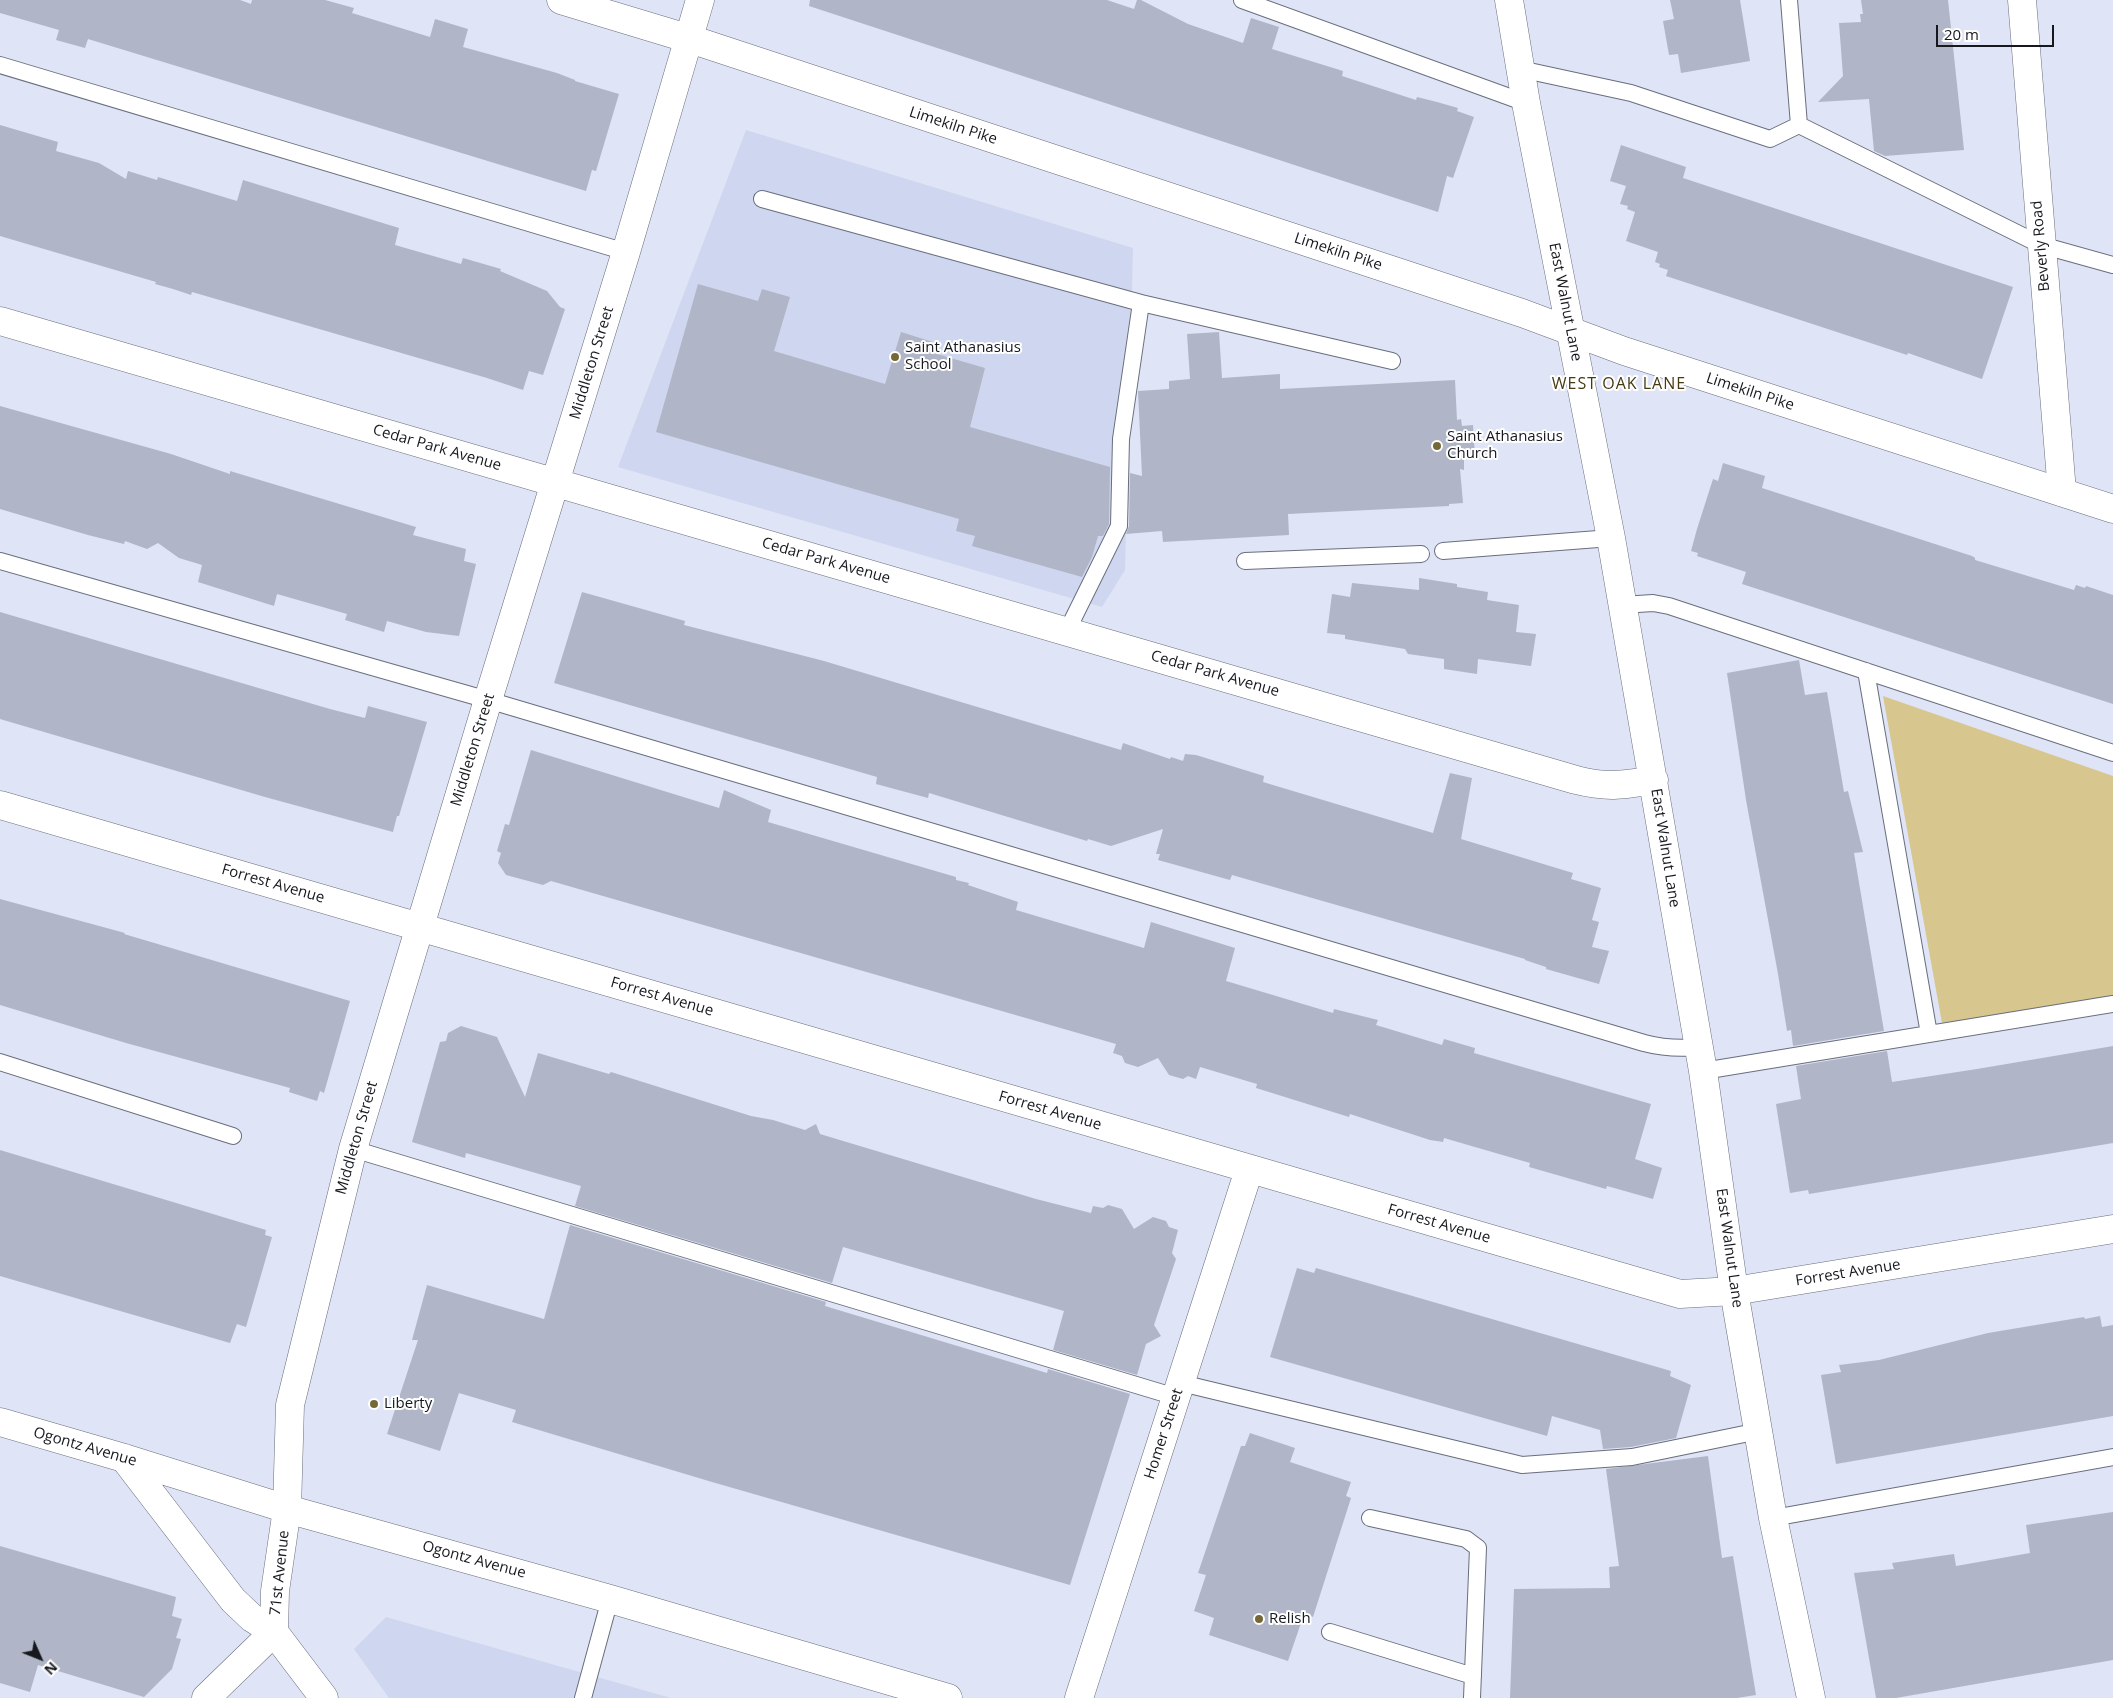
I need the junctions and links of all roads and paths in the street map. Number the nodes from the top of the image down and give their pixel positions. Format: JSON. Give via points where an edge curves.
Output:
{"nodes":[{"id":1,"x":561,"y":0,"type":"edge"},
{"id":2,"x":700,"y":0,"type":"edge"},
{"id":3,"x":1242,"y":0,"type":"edge"},
{"id":4,"x":1509,"y":0,"type":"edge"},
{"id":5,"x":1789,"y":0,"type":"edge"},
{"id":6,"x":2022,"y":0,"type":"edge"},
{"id":7,"x":690,"y":39,"type":"junction"},
{"id":8,"x":0,"y":64,"type":"edge"},
{"id":9,"x":1520,"y":69,"type":"junction"},
{"id":10,"x":1526,"y":103,"type":"junction"},
{"id":11,"x":1799,"y":125,"type":"junction"},
{"id":12,"x":762,"y":199,"type":"dead end"},
{"id":13,"x":2041,"y":245,"type":"junction"},
{"id":14,"x":626,"y":252,"type":"junction"},
{"id":15,"x":2113,"y":265,"type":"edge"},
{"id":16,"x":1141,"y":303,"type":"junction"},
{"id":17,"x":0,"y":321,"type":"edge"},
{"id":18,"x":1571,"y":333,"type":"junction"},
{"id":19,"x":1392,"y":361,"type":"dead end"},
{"id":20,"x":556,"y":483,"type":"junction"},
{"id":21,"x":2062,"y":492,"type":"junction"},
{"id":22,"x":2113,"y":509,"type":"edge"},
{"id":23,"x":1611,"y":538,"type":"junction"},
{"id":24,"x":1442,"y":551,"type":"dead end"},
{"id":25,"x":1421,"y":554,"type":"dead end"},
{"id":26,"x":1245,"y":561,"type":"dead end"},
{"id":27,"x":0,"y":562,"type":"edge"},
{"id":28,"x":1622,"y":606,"type":"junction"},
{"id":29,"x":1068,"y":631,"type":"junction"},
{"id":30,"x":1866,"y":671,"type":"junction"},
{"id":31,"x":488,"y":700,"type":"junction"},
{"id":32,"x":2113,"y":753,"type":"edge"},
{"id":33,"x":1654,"y":780,"type":"junction"},
{"id":34,"x":0,"y":805,"type":"edge"},
{"id":35,"x":421,"y":926,"type":"junction"},
{"id":36,"x":2113,"y":1004,"type":"edge"},
{"id":37,"x":1929,"y":1034,"type":"junction"},
{"id":38,"x":1700,"y":1059,"type":"junction"},
{"id":39,"x":0,"y":1062,"type":"edge"},
{"id":40,"x":233,"y":1136,"type":"dead end"},
{"id":41,"x":352,"y":1149,"type":"junction"},
{"id":42,"x":1249,"y":1170,"type":"junction"},
{"id":43,"x":2113,"y":1230,"type":"edge"},
{"id":44,"x":1734,"y":1292,"type":"junction"},
{"id":45,"x":1178,"y":1390,"type":"junction"},
{"id":46,"x":0,"y":1422,"type":"edge"},
{"id":47,"x":1758,"y":1431,"type":"junction"},
{"id":48,"x":2113,"y":1457,"type":"edge"},
{"id":49,"x":124,"y":1458,"type":"junction"},
{"id":50,"x":287,"y":1509,"type":"junction"},
{"id":51,"x":1370,"y":1518,"type":"dead end"},
{"id":52,"x":1773,"y":1518,"type":"junction"},
{"id":53,"x":610,"y":1599,"type":"junction"},
{"id":54,"x":274,"y":1632,"type":"junction"},
{"id":55,"x":1330,"y":1632,"type":"dead end"},
{"id":56,"x":1473,"y":1676,"type":"junction"},
{"id":57,"x":206,"y":1698,"type":"edge"},
{"id":58,"x":324,"y":1698,"type":"edge"},
{"id":59,"x":583,"y":1698,"type":"edge"},
{"id":60,"x":948,"y":1698,"type":"edge"},
{"id":61,"x":1080,"y":1698,"type":"edge"},
{"id":62,"x":1472,"y":1698,"type":"edge"},
{"id":63,"x":1811,"y":1698,"type":"edge"}],
"edges":[{"from":1,"to":7,"type":"street","name":"Limekiln Pike"},
{"from":2,"to":7,"type":"street","name":"Middleton Street"},
{"from":3,"to":10,"type":"lane"},
{"from":4,"to":9,"type":"street","name":"East Walnut Lane"},
{"from":5,"to":11,"type":"lane"},
{"from":6,"to":13,"type":"street","name":"Beverly Road"},
{"from":7,"to":14,"type":"street","name":"Middleton Street"},
{"from":7,"to":18,"type":"street","name":"Limekiln Pike","via":[[1522,313]]},
{"from":8,"to":14,"type":"lane"},
{"from":9,"to":10,"type":"street","name":"East Walnut Lane"},
{"from":9,"to":11,"type":"lane","via":[[1631,92],[1770,139]]},
{"from":10,"to":18,"type":"street","name":"East Walnut Lane"},
{"from":11,"to":13,"type":"lane"},
{"from":12,"to":16,"type":"lane"},
{"from":13,"to":15,"type":"lane"},
{"from":13,"to":21,"type":"street","name":"Beverly Road"},
{"from":14,"to":20,"type":"street","name":"Middleton Street"},
{"from":16,"to":19,"type":"lane"},
{"from":16,"to":29,"type":"lane","via":[[1121,440],[1119,526]]},
{"from":17,"to":20,"type":"street","name":"Cedar Park Avenue"},
{"from":18,"to":21,"type":"street","name":"Limekiln Pike"},
{"from":18,"to":23,"type":"street","name":"East Walnut Lane"},
{"from":20,"to":29,"type":"street","name":"Cedar Park Avenue"},
{"from":20,"to":31,"type":"street","name":"Middleton Street"},
{"from":21,"to":22,"type":"street","name":"Limekiln Pike"},
{"from":23,"to":24,"type":"lane"},
{"from":23,"to":28,"type":"street","name":"East Walnut Lane"},
{"from":25,"to":26,"type":"lane"},
{"from":27,"to":31,"type":"lane"},
{"from":28,"to":30,"type":"lane","via":[[1652,603],[1669,606]]},
{"from":28,"to":33,"type":"street","name":"East Walnut Lane"},
{"from":29,"to":33,"type":"street","name":"Cedar Park Avenue","via":[[1576,780],[1600,786]]},
{"from":30,"to":32,"type":"lane"},
{"from":30,"to":37,"type":"lane"},
{"from":31,"to":35,"type":"street","name":"Middleton Street"},
{"from":31,"to":38,"type":"lane","via":[[1634,1040],[1680,1048]]},
{"from":33,"to":38,"type":"street","name":"East Walnut Lane"},
{"from":34,"to":35,"type":"street","name":"Forrest Avenue"},
{"from":35,"to":41,"type":"street","name":"Middleton Street"},
{"from":35,"to":42,"type":"street","name":"Forrest Avenue"},
{"from":36,"to":37,"type":"lane"},
{"from":37,"to":38,"type":"lane"},
{"from":38,"to":44,"type":"street","name":"East Walnut Lane"},
{"from":39,"to":40,"type":"lane"},
{"from":41,"to":45,"type":"lane"},
{"from":41,"to":50,"type":"street","name":"Middleton Street","via":[[290,1405]]},
{"from":42,"to":44,"type":"street","name":"Forrest Avenue","via":[[1680,1294]]},
{"from":42,"to":45,"type":"street","name":"Homer Street"},
{"from":43,"to":44,"type":"street","name":"Forrest Avenue"},
{"from":44,"to":47,"type":"street","name":"East Walnut Lane"},
{"from":45,"to":47,"type":"lane","via":[[1522,1465],[1632,1457]]},
{"from":45,"to":61,"type":"street","name":"Homer Street"},
{"from":46,"to":49,"type":"street","name":"Ogontz Avenue"},
{"from":47,"to":52,"type":"street","name":"East Walnut Lane"},
{"from":48,"to":52,"type":"lane"},
{"from":49,"to":50,"type":"street","name":"Ogontz Avenue"},
{"from":49,"to":54,"type":"street","via":[[233,1600]]},
{"from":50,"to":53,"type":"street","name":"Ogontz Avenue"},
{"from":50,"to":54,"type":"street","name":"71st Avenue","via":[[275,1591]]},
{"from":51,"to":56,"type":"lane","via":[[1466,1538],[1478,1548]]},
{"from":52,"to":63,"type":"street","name":"East Walnut Lane"},
{"from":53,"to":59,"type":"lane"},
{"from":53,"to":60,"type":"street","name":"Ogontz Avenue"},
{"from":54,"to":57,"type":"street","name":"71st Avenue"},
{"from":54,"to":58,"type":"street"},
{"from":55,"to":56,"type":"lane"},
{"from":56,"to":62,"type":"lane"}]}
